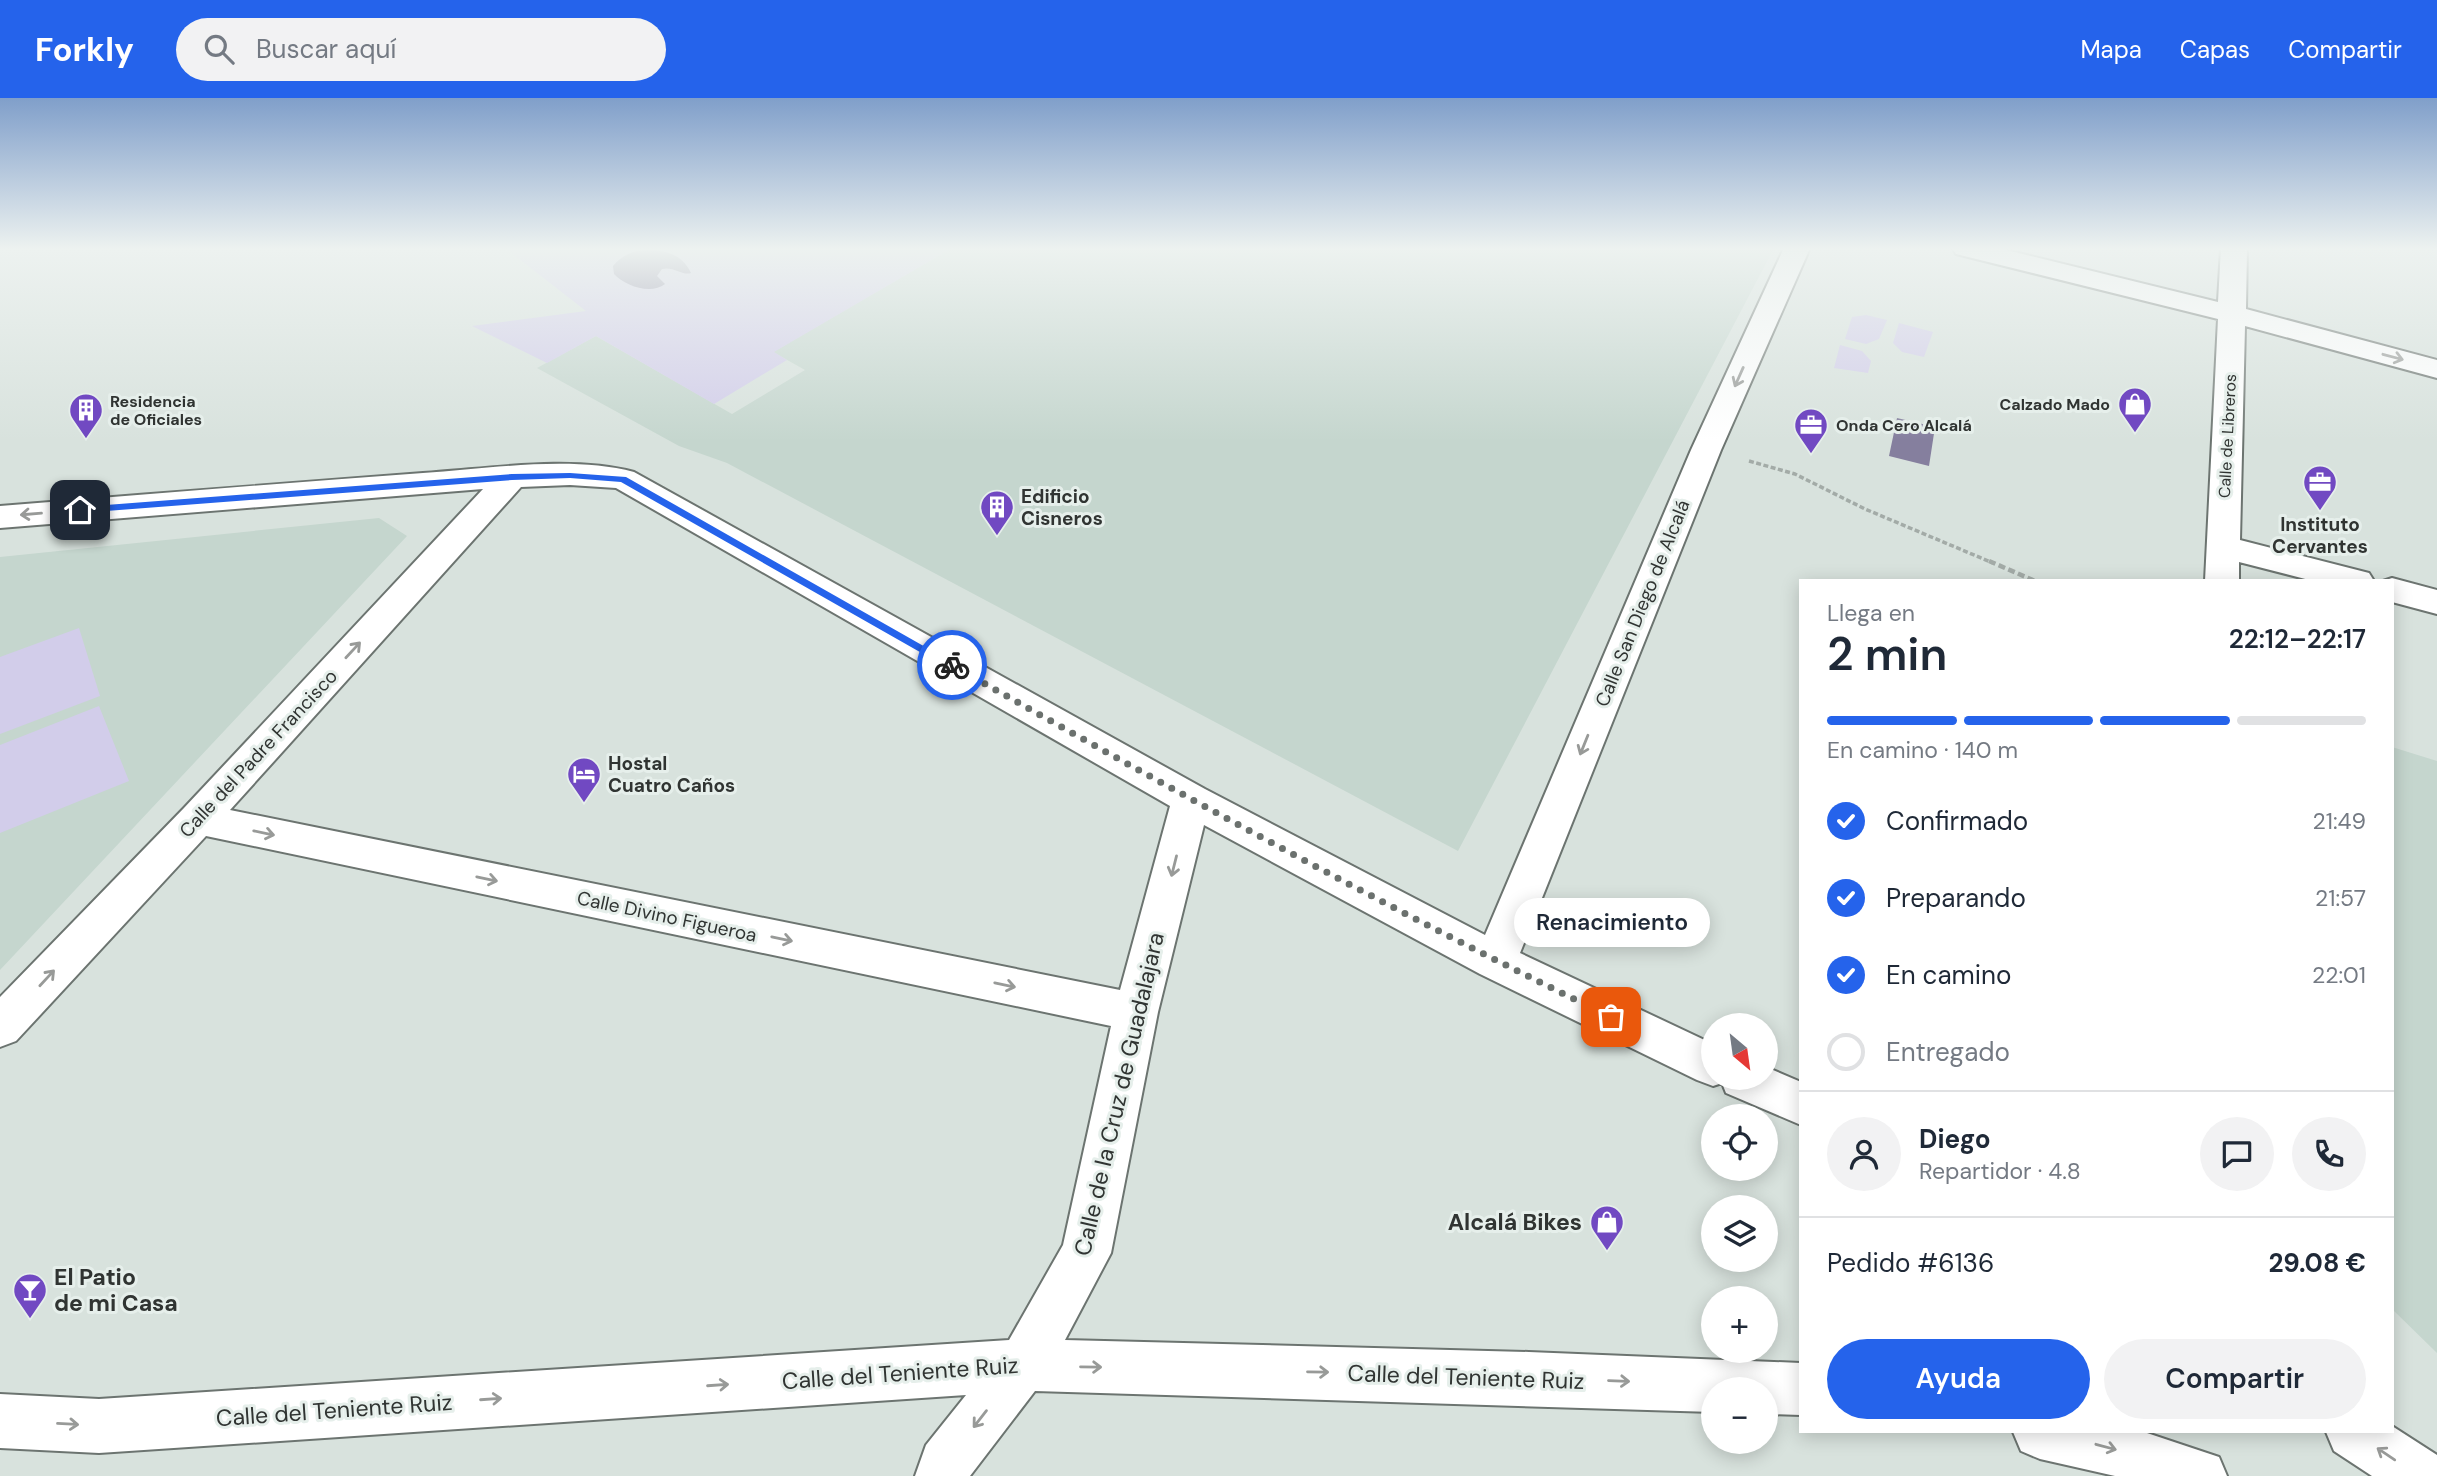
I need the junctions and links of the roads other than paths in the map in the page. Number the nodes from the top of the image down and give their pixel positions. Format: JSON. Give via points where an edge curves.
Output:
{"nodes":[{"id":1,"x":1768,"y":312,"type":"edge"},
{"id":2,"x":2225,"y":312,"type":"edge"},
{"id":3,"x":2232,"y":314,"type":"junction"},
{"id":4,"x":2437,"y":369,"type":"edge"},
{"id":5,"x":512,"y":477,"type":"junction"},
{"id":6,"x":0,"y":517,"type":"edge"},
{"id":7,"x":2222,"y":546,"type":"junction"},
{"id":8,"x":2222,"y":579,"type":"edge"},
{"id":9,"x":2349,"y":579,"type":"edge"},
{"id":10,"x":2394,"y":591,"type":"edge"},
{"id":11,"x":2437,"y":602,"type":"edge"},
{"id":12,"x":1191,"y":800,"type":"junction"},
{"id":13,"x":198,"y":819,"type":"junction"},
{"id":14,"x":1495,"y":961,"type":"junction"},
{"id":15,"x":1136,"y":1012,"type":"junction"},
{"id":16,"x":0,"y":1027,"type":"edge"},
{"id":17,"x":1701,"y":1060,"type":"edge"},
{"id":18,"x":1769,"y":1090,"type":"edge"},
{"id":19,"x":1799,"y":1103,"type":"edge"},
{"id":20,"x":1023,"y":1365,"type":"junction"},
{"id":21,"x":1799,"y":1389,"type":"edge"},
{"id":22,"x":0,"y":1421,"type":"edge"},
{"id":23,"x":2045,"y":1433,"type":"edge"},
{"id":24,"x":2355,"y":1433,"type":"edge"},
{"id":25,"x":942,"y":1476,"type":"edge"},
{"id":26,"x":2200,"y":1476,"type":"edge"},
{"id":27,"x":2420,"y":1476,"type":"edge"}],
"edges":[{"from":1,"to":14,"type":"street","name":"Calle San Diego de Alcalá","one_way":true,"via":[[1706,450]]},
{"from":2,"to":3,"type":"street"},
{"from":3,"to":4,"type":"street","one_way":true},
{"from":3,"to":7,"type":"street","name":"Calle de Libreros"},
{"from":5,"to":6,"type":"street","one_way":true},
{"from":5,"to":12,"type":"street","via":[[623,479]]},
{"from":13,"to":5,"type":"street","name":"Calle del Padre Francisco","one_way":true},
{"from":7,"to":8,"type":"street","name":"Calle de Libreros"},
{"from":7,"to":9,"type":"street"},
{"from":10,"to":11,"type":"street"},
{"from":12,"to":14,"type":"street"},
{"from":12,"to":15,"type":"street","name":"Calle de la Cruz de Guadalajara","one_way":true},
{"from":13,"to":15,"type":"street","name":"Calle Divino Figueroa","one_way":true},
{"from":16,"to":13,"type":"street","name":"Calle del Padre Francisco","one_way":true},
{"from":14,"to":17,"type":"street"},
{"from":15,"to":20,"type":"street","name":"Calle de la Cruz de Guadalajara","via":[[1086,1253]]},
{"from":18,"to":19,"type":"street"},
{"from":20,"to":21,"type":"street","name":"Calle del Teniente Ruiz","one_way":true,"via":[[1528,1377]]},
{"from":22,"to":20,"type":"street","name":"Calle del Teniente Ruiz","one_way":true,"via":[[99,1426]]},
{"from":20,"to":25,"type":"street","name":"Calle de la Cruz de Guadalajara","one_way":true,"via":[[945,1464]]},
{"from":23,"to":26,"type":"street","one_way":true},
{"from":27,"to":24,"type":"street","one_way":true}]}
